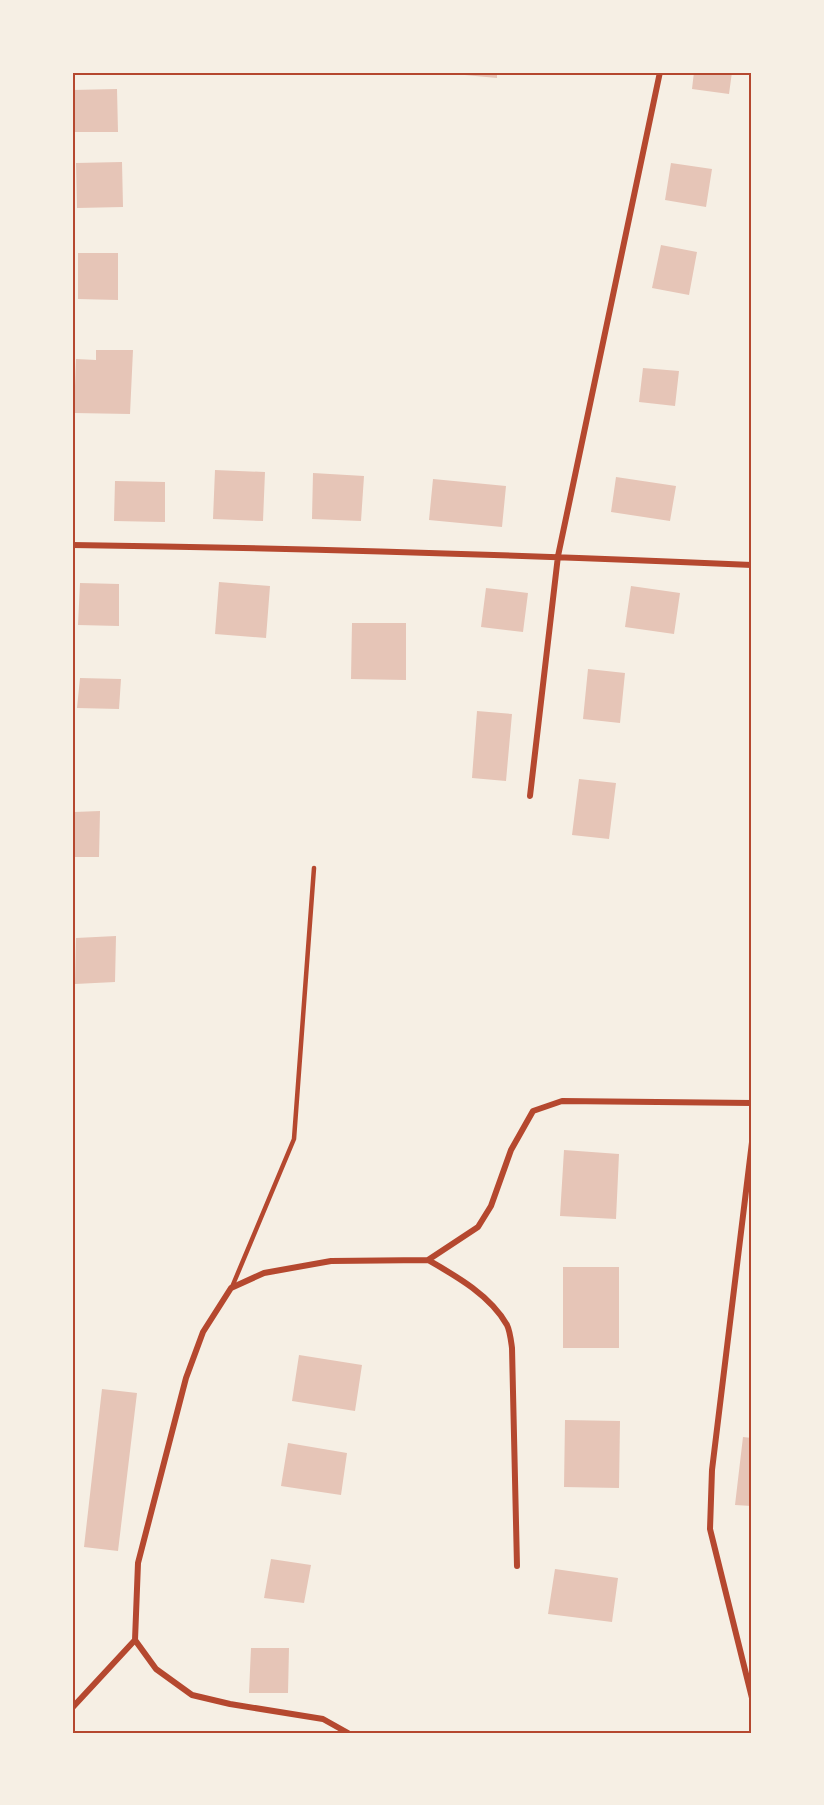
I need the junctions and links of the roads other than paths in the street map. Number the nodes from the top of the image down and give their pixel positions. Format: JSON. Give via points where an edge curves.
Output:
{"nodes":[{"id":1,"x":660,"y":72,"type":"edge"},
{"id":2,"x":72,"y":545,"type":"edge"},
{"id":3,"x":558,"y":556,"type":"junction"},
{"id":4,"x":752,"y":565,"type":"edge"},
{"id":5,"x":530,"y":796,"type":"dead end"},
{"id":6,"x":314,"y":868,"type":"dead end"},
{"id":7,"x":752,"y":1103,"type":"edge"},
{"id":8,"x":752,"y":1142,"type":"edge"},
{"id":9,"x":428,"y":1260,"type":"junction"},
{"id":10,"x":231,"y":1288,"type":"junction"},
{"id":11,"x":517,"y":1566,"type":"dead end"},
{"id":12,"x":135,"y":1640,"type":"junction"},
{"id":13,"x":752,"y":1698,"type":"edge"},
{"id":14,"x":72,"y":1708,"type":"edge"},
{"id":15,"x":348,"y":1733,"type":"edge"}],
"edges":[{"from":1,"to":3,"type":"street"},
{"from":2,"to":3,"type":"street"},
{"from":3,"to":4,"type":"street"},
{"from":3,"to":5,"type":"street"},
{"from":6,"to":10,"type":"lane","via":[[294,1139]]},
{"from":7,"to":9,"type":"street","via":[[562,1101],[533,1111],[511,1150],[491,1206],[478,1227]]},
{"from":8,"to":13,"type":"street","via":[[712,1470],[710,1529]]},
{"from":9,"to":10,"type":"street","via":[[331,1261],[264,1273]]},
{"from":9,"to":11,"type":"street","via":[[489,1302],[508,1327],[512,1348]]},
{"from":10,"to":12,"type":"street","via":[[203,1332],[186,1378],[138,1563]]},
{"from":12,"to":14,"type":"street"},
{"from":12,"to":15,"type":"street","via":[[156,1670],[192,1695],[323,1719]]}]}
